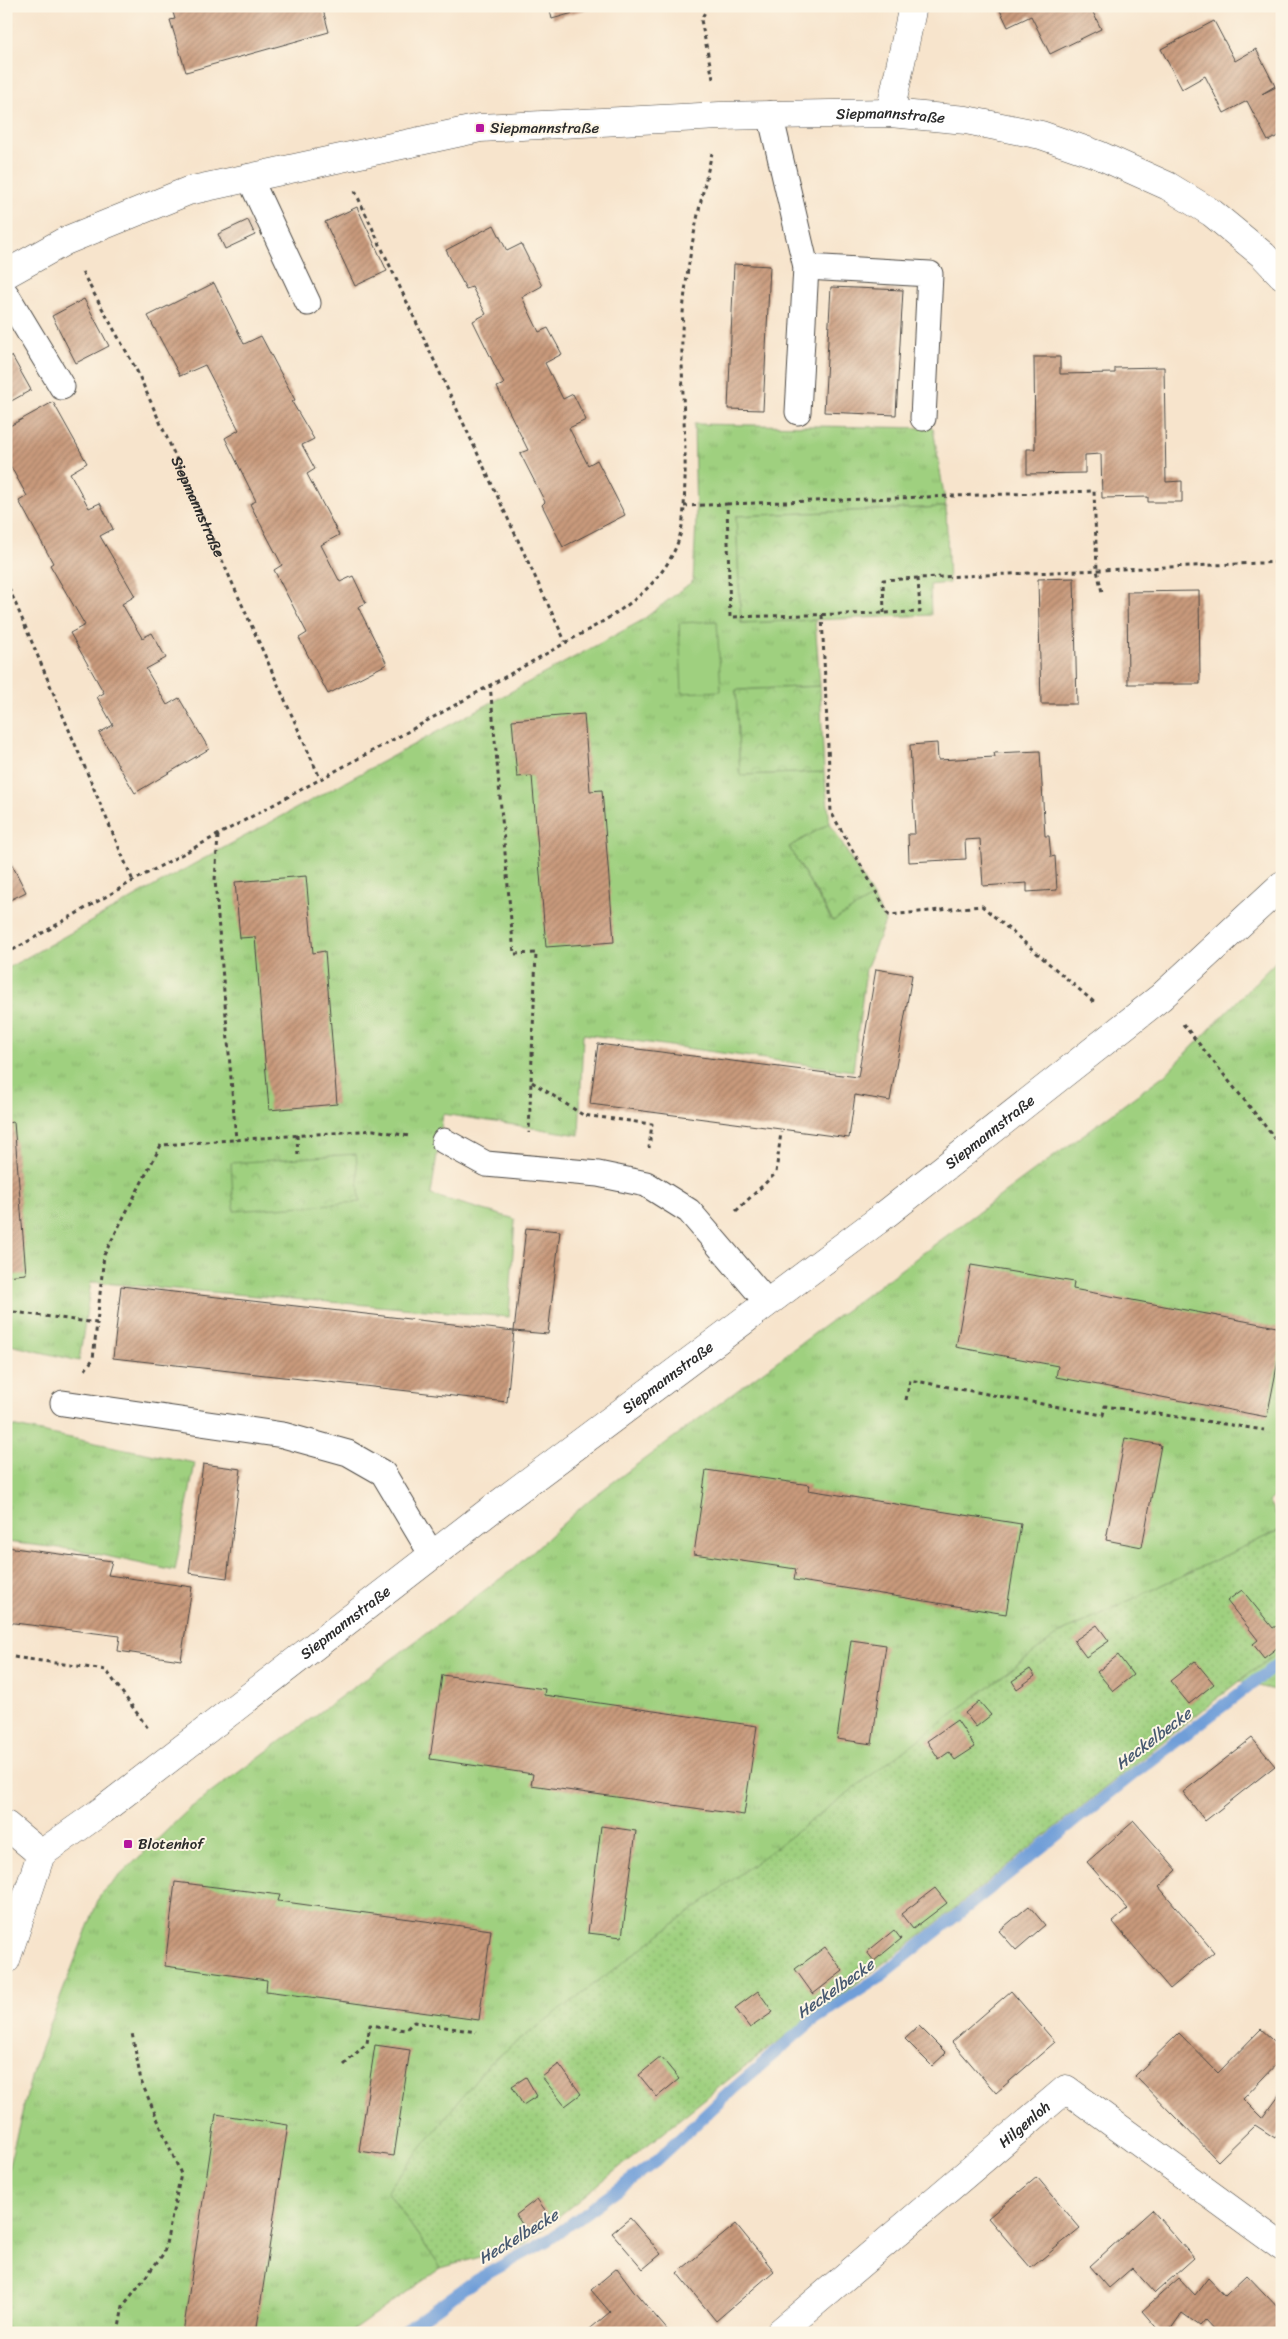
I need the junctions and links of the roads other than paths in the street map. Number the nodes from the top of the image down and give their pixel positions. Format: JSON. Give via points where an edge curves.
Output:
{"nodes":[{"id":1,"x":913,"y":6,"type":"edge"},
{"id":2,"x":890,"y":113,"type":"junction"},
{"id":3,"x":770,"y":114,"type":"junction"},
{"id":4,"x":249,"y":178,"type":"junction"},
{"id":5,"x":806,"y":267,"type":"junction"},
{"id":6,"x":6,"y":274,"type":"edge"},
{"id":7,"x":1282,"y":275,"type":"edge"},
{"id":8,"x":6,"y":294,"type":"edge"},
{"id":9,"x":308,"y":303,"type":"dead end"},
{"id":10,"x":62,"y":388,"type":"dead end"},
{"id":11,"x":798,"y":412,"type":"dead end"},
{"id":12,"x":923,"y":418,"type":"dead end"},
{"id":13,"x":1282,"y":885,"type":"edge"},
{"id":14,"x":444,"y":1141,"type":"dead end"},
{"id":15,"x":767,"y":1302,"type":"junction"},
{"id":16,"x":63,"y":1403,"type":"road end"},
{"id":17,"x":432,"y":1555,"type":"junction"},
{"id":18,"x":6,"y":1825,"type":"edge"},
{"id":19,"x":41,"y":1854,"type":"junction"},
{"id":20,"x":6,"y":1960,"type":"edge"},
{"id":21,"x":1282,"y":2247,"type":"edge"},
{"id":22,"x":780,"y":2333,"type":"edge"}],
"edges":[{"from":1,"to":2,"type":"street"},
{"from":2,"to":3,"type":"street","name":"Siepmannstraße"},
{"from":2,"to":7,"type":"street","name":"Siepmannstraße","via":[[966,120],[1041,135],[1099,154],[1168,186],[1212,212],[1263,254]]},
{"from":3,"to":4,"type":"street","name":"Siepmannstraße","via":[[480,128]]},
{"from":3,"to":5,"type":"lane"},
{"from":4,"to":6,"type":"street","name":"Siepmannstraße","via":[[188,191],[65,241]]},
{"from":4,"to":9,"type":"lane"},
{"from":5,"to":11,"type":"lane"},
{"from":5,"to":12,"type":"lane","via":[[930,274]]},
{"from":8,"to":10,"type":"lane"},
{"from":13,"to":15,"type":"street","name":"Siepmannstraße","via":[[1123,1026],[877,1221]]},
{"from":14,"to":15,"type":"lane","via":[[486,1164],[598,1174],[646,1184],[689,1211]]},
{"from":15,"to":17,"type":"street","name":"Siepmannstraße"},
{"from":16,"to":17,"type":"lane","via":[[283,1435],[348,1453],[383,1473]]},
{"from":17,"to":19,"type":"street","name":"Siepmannstraße","via":[[103,1810]]},
{"from":18,"to":19,"type":"street"},
{"from":19,"to":20,"type":"street"},
{"from":21,"to":22,"type":"street","name":"Hilgenloh","via":[[1066,2089]]}]}
